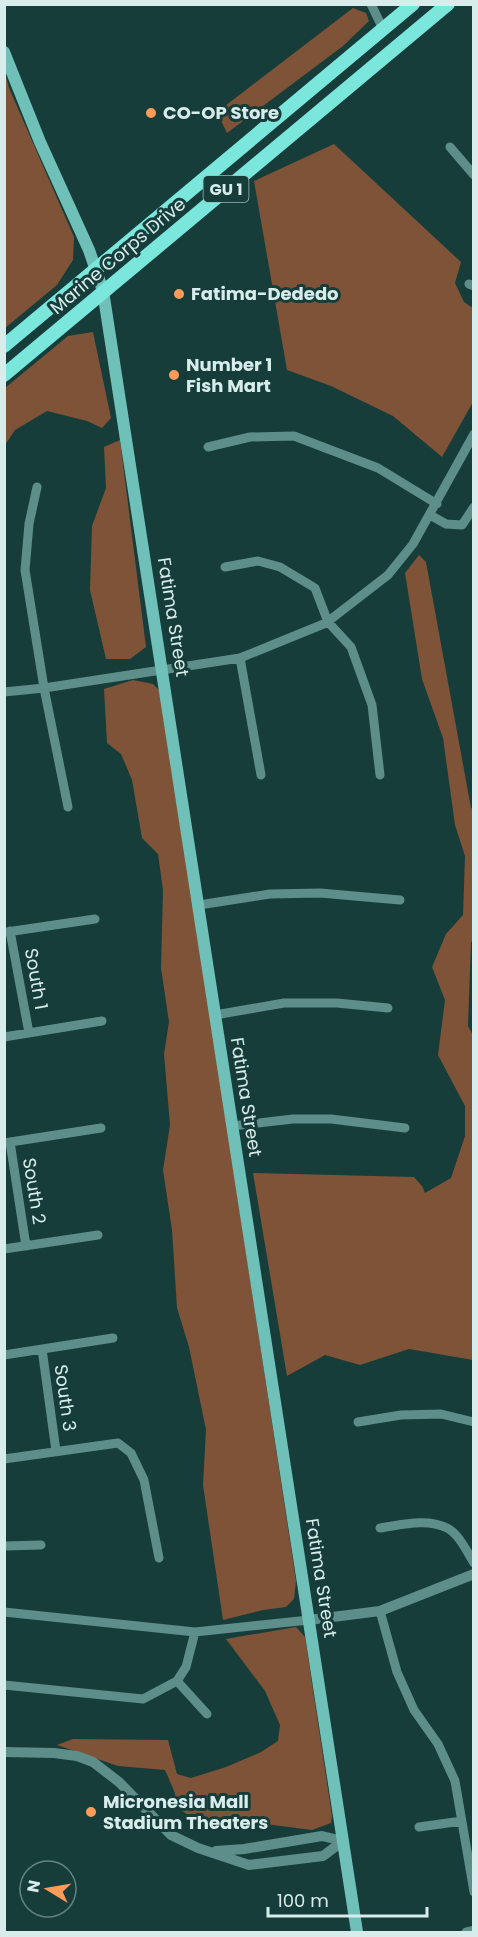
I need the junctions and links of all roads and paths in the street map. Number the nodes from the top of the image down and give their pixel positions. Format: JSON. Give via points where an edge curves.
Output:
{"nodes":[{"id":1,"x":371,"y":4,"type":"edge"},
{"id":2,"x":413,"y":4,"type":"edge"},
{"id":3,"x":448,"y":4,"type":"edge"},
{"id":4,"x":383,"y":29,"type":"junction"},
{"id":5,"x":4,"y":52,"type":"edge"},
{"id":6,"x":450,"y":147,"type":"dead end"},
{"id":7,"x":474,"y":175,"type":"edge"},
{"id":8,"x":97,"y":268,"type":"junction"},
{"id":9,"x":103,"y":291,"type":"junction"},
{"id":10,"x":4,"y":346,"type":"edge"},
{"id":11,"x":4,"y":375,"type":"edge"},
{"id":12,"x":474,"y":435,"type":"edge"},
{"id":13,"x":208,"y":447,"type":"dead end"},
{"id":14,"x":37,"y":487,"type":"dead end"},
{"id":15,"x":437,"y":504,"type":"junction"},
{"id":16,"x":474,"y":507,"type":"edge"},
{"id":17,"x":430,"y":515,"type":"junction"},
{"id":18,"x":225,"y":567,"type":"dead end"},
{"id":19,"x":328,"y":622,"type":"junction"},
{"id":20,"x":240,"y":658,"type":"junction"},
{"id":21,"x":163,"y":670,"type":"junction"},
{"id":22,"x":44,"y":688,"type":"junction"},
{"id":23,"x":4,"y":692,"type":"edge"},
{"id":24,"x":261,"y":775,"type":"dead end"},
{"id":25,"x":380,"y":775,"type":"dead end"},
{"id":26,"x":68,"y":807,"type":"dead end"},
{"id":27,"x":400,"y":900,"type":"dead end"},
{"id":28,"x":199,"y":905,"type":"junction"},
{"id":29,"x":95,"y":919,"type":"dead end"},
{"id":30,"x":8,"y":932,"type":"edge"},
{"id":31,"x":388,"y":1008,"type":"dead end"},
{"id":32,"x":216,"y":1015,"type":"junction"},
{"id":33,"x":102,"y":1021,"type":"dead end"},
{"id":34,"x":29,"y":1033,"type":"junction"},
{"id":35,"x":4,"y":1037,"type":"edge"},
{"id":36,"x":232,"y":1126,"type":"junction"},
{"id":37,"x":101,"y":1128,"type":"dead end"},
{"id":38,"x":405,"y":1128,"type":"dead end"},
{"id":39,"x":7,"y":1142,"type":"edge"},
{"id":40,"x":98,"y":1235,"type":"dead end"},
{"id":41,"x":26,"y":1246,"type":"junction"},
{"id":42,"x":4,"y":1249,"type":"edge"},
{"id":43,"x":113,"y":1338,"type":"dead end"},
{"id":44,"x":42,"y":1349,"type":"junction"},
{"id":45,"x":4,"y":1355,"type":"edge"},
{"id":46,"x":358,"y":1422,"type":"dead end"},
{"id":47,"x":474,"y":1422,"type":"edge"},
{"id":48,"x":56,"y":1451,"type":"junction"},
{"id":49,"x":4,"y":1459,"type":"edge"},
{"id":50,"x":380,"y":1528,"type":"dead end"},
{"id":51,"x":41,"y":1545,"type":"dead end"},
{"id":52,"x":4,"y":1546,"type":"edge"},
{"id":53,"x":159,"y":1558,"type":"dead end"},
{"id":54,"x":474,"y":1563,"type":"edge"},
{"id":55,"x":474,"y":1574,"type":"edge"},
{"id":56,"x":380,"y":1611,"type":"junction"},
{"id":57,"x":4,"y":1612,"type":"edge"},
{"id":58,"x":309,"y":1620,"type":"junction"},
{"id":59,"x":195,"y":1632,"type":"junction"},
{"id":60,"x":177,"y":1681,"type":"junction"},
{"id":61,"x":4,"y":1685,"type":"edge"},
{"id":62,"x":207,"y":1714,"type":"dead end"},
{"id":63,"x":4,"y":1752,"type":"edge"},
{"id":64,"x":462,"y":1821,"type":"junction"},
{"id":65,"x":419,"y":1827,"type":"dead end"},
{"id":66,"x":343,"y":1841,"type":"junction"},
{"id":67,"x":210,"y":1852,"type":"junction"},
{"id":68,"x":474,"y":1892,"type":"edge"},
{"id":69,"x":474,"y":1930,"type":"edge"},
{"id":70,"x":357,"y":1932,"type":"edge"},
{"id":71,"x":466,"y":1932,"type":"edge"}],
"edges":[{"from":1,"to":4,"type":"street"},
{"from":2,"to":4,"type":"main road","number":"GU 1"},
{"from":3,"to":9,"type":"main road","name":"Marine Corps Drive","number":"GU 1"},
{"from":4,"to":8,"type":"main road","number":"GU 1"},
{"from":5,"to":8,"type":"main road","name":"Fatima Street"},
{"from":6,"to":7,"type":"street"},
{"from":8,"to":9,"type":"main road","name":"Fatima Street"},
{"from":8,"to":10,"type":"main road","number":"GU 1"},
{"from":9,"to":11,"type":"main road","name":"Marine Corps Drive","number":"GU 1"},
{"from":9,"to":21,"type":"main road","name":"Fatima Street"},
{"from":12,"to":15,"type":"street"},
{"from":13,"to":15,"type":"street","via":[[250,437],[294,436],[378,468]]},
{"from":14,"to":22,"type":"street","via":[[25,570]]},
{"from":15,"to":17,"type":"street"},
{"from":16,"to":17,"type":"street","via":[[462,525],[446,524]]},
{"from":17,"to":19,"type":"street","via":[[413,544],[387,575]]},
{"from":18,"to":19,"type":"street","via":[[258,561],[280,567],[315,588]]},
{"from":19,"to":20,"type":"street"},
{"from":19,"to":25,"type":"street","via":[[351,647],[372,705]]},
{"from":20,"to":21,"type":"street"},
{"from":20,"to":24,"type":"street"},
{"from":21,"to":22,"type":"street"},
{"from":21,"to":28,"type":"main road","name":"Fatima Street"},
{"from":22,"to":23,"type":"street"},
{"from":22,"to":26,"type":"street"},
{"from":27,"to":28,"type":"street","via":[[320,893],[270,894]]},
{"from":28,"to":32,"type":"main road","name":"Fatima Street"},
{"from":29,"to":30,"type":"street"},
{"from":30,"to":34,"type":"street","name":"South 1"},
{"from":31,"to":32,"type":"street","via":[[284,1003]]},
{"from":32,"to":36,"type":"main road","name":"Fatima Street"},
{"from":33,"to":34,"type":"street"},
{"from":34,"to":35,"type":"street"},
{"from":36,"to":38,"type":"street","via":[[331,1119]]},
{"from":36,"to":58,"type":"main road","name":"Fatima Street"},
{"from":37,"to":39,"type":"street"},
{"from":39,"to":41,"type":"street","name":"South 2"},
{"from":40,"to":41,"type":"street"},
{"from":41,"to":42,"type":"street"},
{"from":43,"to":44,"type":"street"},
{"from":44,"to":45,"type":"street"},
{"from":44,"to":48,"type":"street","name":"South 3"},
{"from":46,"to":47,"type":"street","via":[[401,1414],[441,1414]]},
{"from":48,"to":49,"type":"street"},
{"from":48,"to":53,"type":"street","via":[[118,1443],[131,1452],[144,1480]]},
{"from":50,"to":54,"type":"street","via":[[424,1522],[448,1528]]},
{"from":51,"to":52,"type":"street"},
{"from":55,"to":56,"type":"street"},
{"from":56,"to":58,"type":"street"},
{"from":56,"to":64,"type":"street","via":[[397,1672],[455,1781]]},
{"from":57,"to":59,"type":"street"},
{"from":58,"to":59,"type":"street"},
{"from":58,"to":66,"type":"main road","name":"Fatima Street"},
{"from":59,"to":60,"type":"street","via":[[186,1667]]},
{"from":60,"to":61,"type":"street","via":[[143,1699]]},
{"from":60,"to":62,"type":"street"},
{"from":63,"to":67,"type":"street","via":[[54,1753],[93,1761],[171,1835]]},
{"from":64,"to":65,"type":"street"},
{"from":64,"to":68,"type":"street"},
{"from":66,"to":67,"type":"street","via":[[322,1836]]},
{"from":66,"to":67,"type":"street","via":[[323,1856],[249,1865]]},
{"from":66,"to":70,"type":"main road","name":"Fatima Street"},
{"from":69,"to":71,"type":"street"}]}
